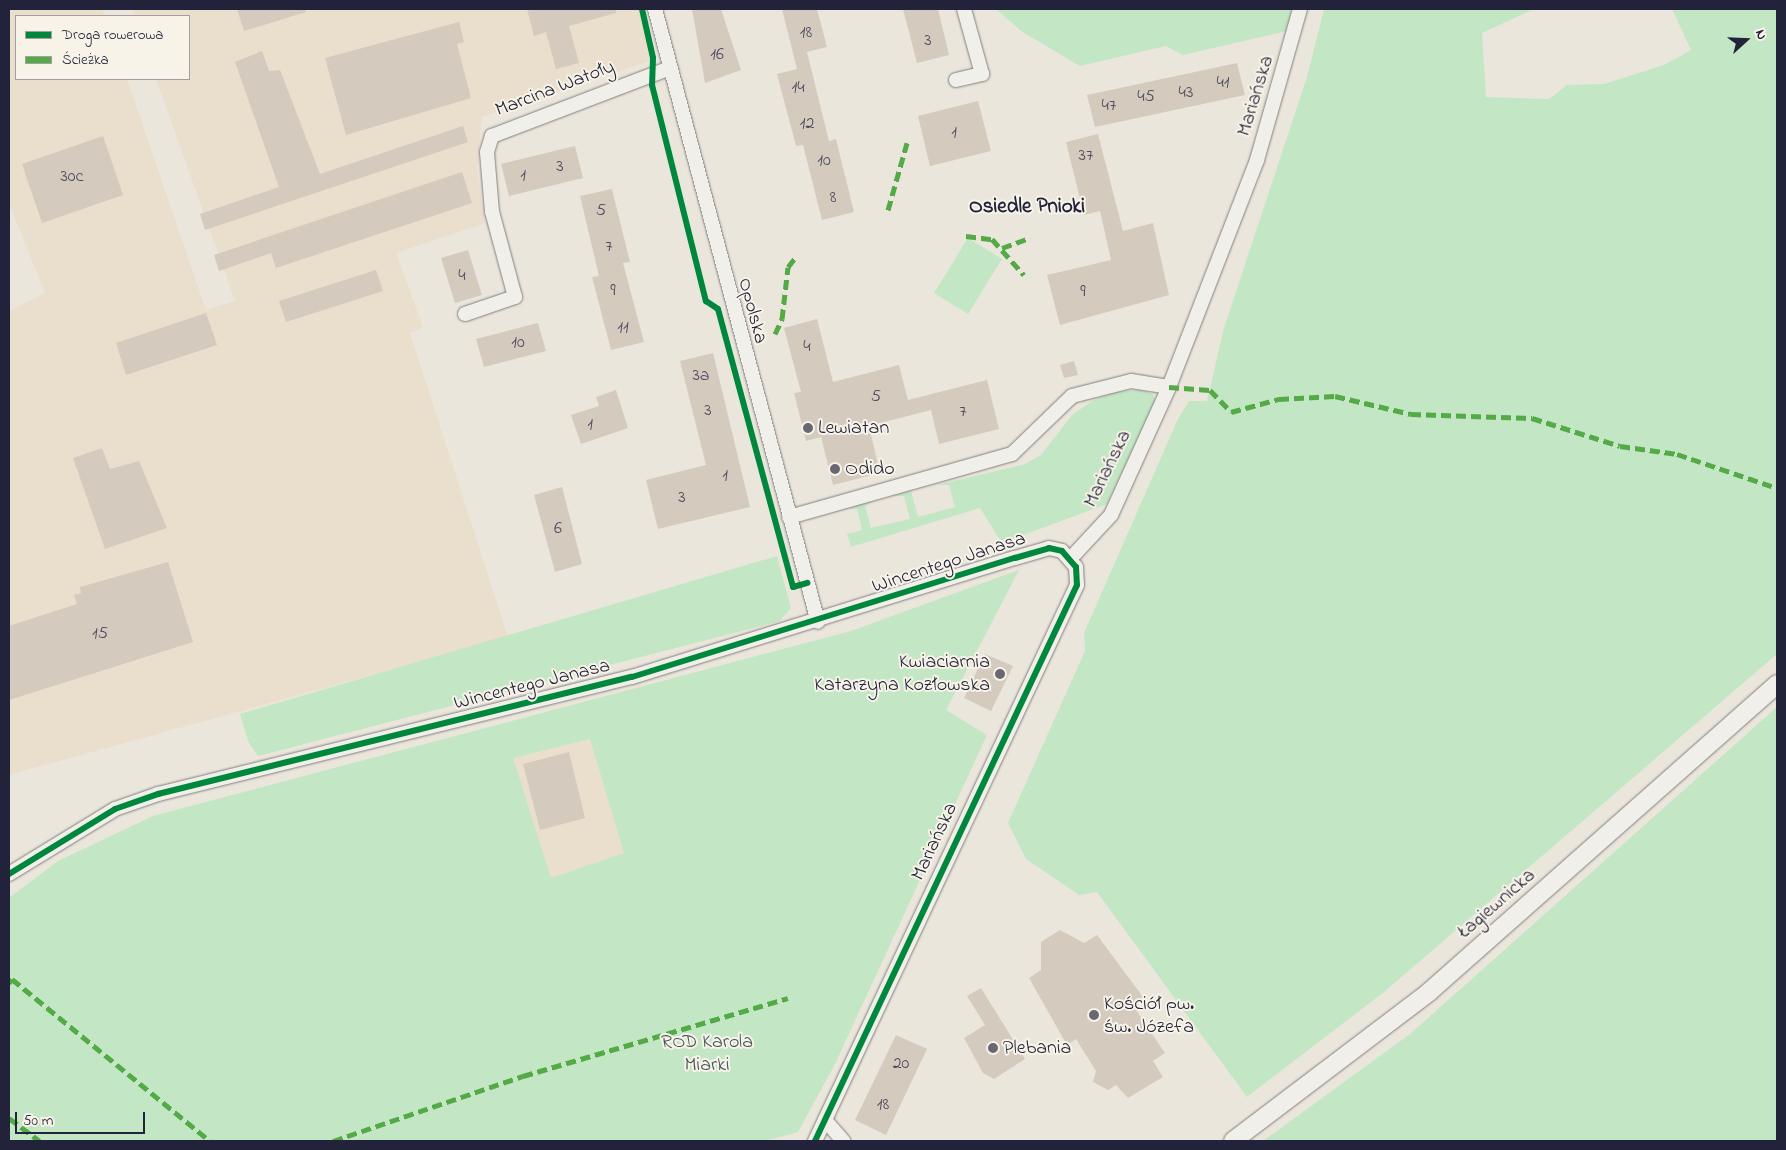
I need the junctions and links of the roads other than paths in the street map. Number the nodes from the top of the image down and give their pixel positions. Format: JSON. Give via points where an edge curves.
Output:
{"nodes":[{"id":1,"x":655,"y":9,"type":"edge"},
{"id":2,"x":964,"y":9,"type":"edge"},
{"id":3,"x":1300,"y":9,"type":"edge"},
{"id":4,"x":670,"y":68,"type":"junction"},
{"id":5,"x":956,"y":80,"type":"dead end"},
{"id":6,"x":465,"y":314,"type":"dead end"},
{"id":7,"x":1169,"y":387,"type":"junction"},
{"id":8,"x":789,"y":517,"type":"junction"},
{"id":9,"x":1071,"y":558,"type":"junction"},
{"id":10,"x":818,"y":622,"type":"junction"},
{"id":11,"x":1777,"y":684,"type":"edge"},
{"id":12,"x":9,"y":874,"type":"edge"},
{"id":13,"x":825,"y":1120,"type":"junction"},
{"id":14,"x":816,"y":1141,"type":"edge"},
{"id":15,"x":843,"y":1141,"type":"edge"},
{"id":16,"x":1233,"y":1141,"type":"edge"}],
"edges":[{"from":1,"to":4,"type":"street","name":"Opolska"},
{"from":2,"to":5,"type":"street","via":[[982,74]]},
{"from":3,"to":7,"type":"street","name":"Mariańska","via":[[1258,160]]},
{"from":4,"to":6,"type":"street","name":"Marcina Watoły","via":[[492,136],[487,152],[492,212],[515,297]]},
{"from":4,"to":8,"type":"street","name":"Opolska"},
{"from":7,"to":8,"type":"street","via":[[1131,381],[1072,396],[1012,454]]},
{"from":7,"to":9,"type":"street","name":"Mariańska","via":[[1111,515]]},
{"from":8,"to":10,"type":"street","name":"Opolska"},
{"from":9,"to":10,"type":"street","name":"Wincentego Janasa","via":[[1049,548]]},
{"from":9,"to":13,"type":"street","name":"Mariańska","via":[[1077,585]]},
{"from":10,"to":12,"type":"street","name":"Wincentego Janasa","via":[[624,679],[158,794],[115,808]]},
{"from":11,"to":16,"type":"street","name":"Łagiewnicka","via":[[1430,992]]},
{"from":13,"to":14,"type":"street","name":"Mariańska"},
{"from":13,"to":15,"type":"street"}]}
